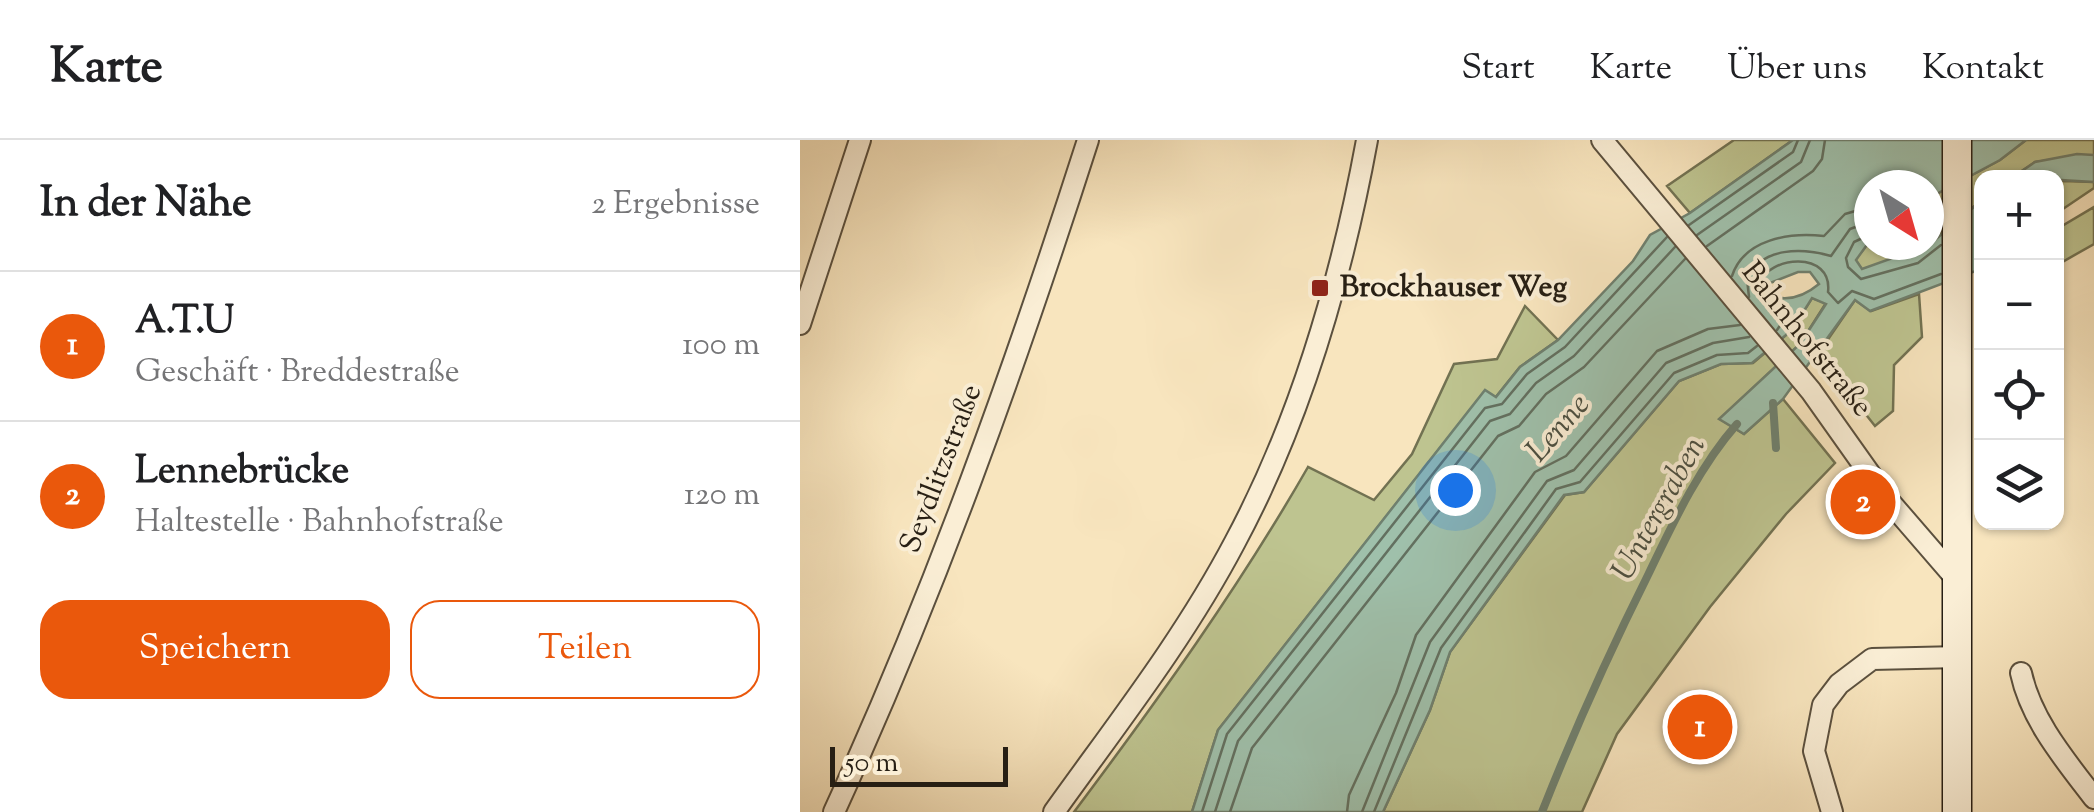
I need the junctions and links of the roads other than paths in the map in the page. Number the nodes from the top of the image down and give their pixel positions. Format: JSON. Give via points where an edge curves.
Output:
{"nodes":[{"id":1,"x":860,"y":140,"type":"edge"},
{"id":2,"x":1088,"y":140,"type":"edge"},
{"id":3,"x":1367,"y":140,"type":"edge"},
{"id":4,"x":1602,"y":140,"type":"edge"},
{"id":5,"x":1958,"y":140,"type":"edge"},
{"id":6,"x":800,"y":324,"type":"edge"},
{"id":7,"x":1959,"y":582,"type":"junction"},
{"id":8,"x":1960,"y":657,"type":"junction"},
{"id":9,"x":2021,"y":673,"type":"dead end"},
{"id":10,"x":2094,"y":798,"type":"edge"},
{"id":11,"x":834,"y":812,"type":"edge"},
{"id":12,"x":1054,"y":812,"type":"edge"},
{"id":13,"x":1832,"y":812,"type":"edge"},
{"id":14,"x":1958,"y":812,"type":"edge"}],
"edges":[{"from":1,"to":6,"type":"street"},
{"from":2,"to":11,"type":"street","name":"Seydlitzstraße","via":[[1030,322],[884,703]]},
{"from":3,"to":12,"type":"street","via":[[1332,290],[1276,455],[1180,635]]},
{"from":4,"to":7,"type":"street","name":"Bahnhofstraße"},
{"from":5,"to":7,"type":"main road"},
{"from":7,"to":8,"type":"main road"},
{"from":8,"to":13,"type":"street","via":[[1872,659],[1838,684],[1824,705],[1814,751]]},
{"from":8,"to":14,"type":"main road"},
{"from":9,"to":10,"type":"street","via":[[2025,694]]}]}
